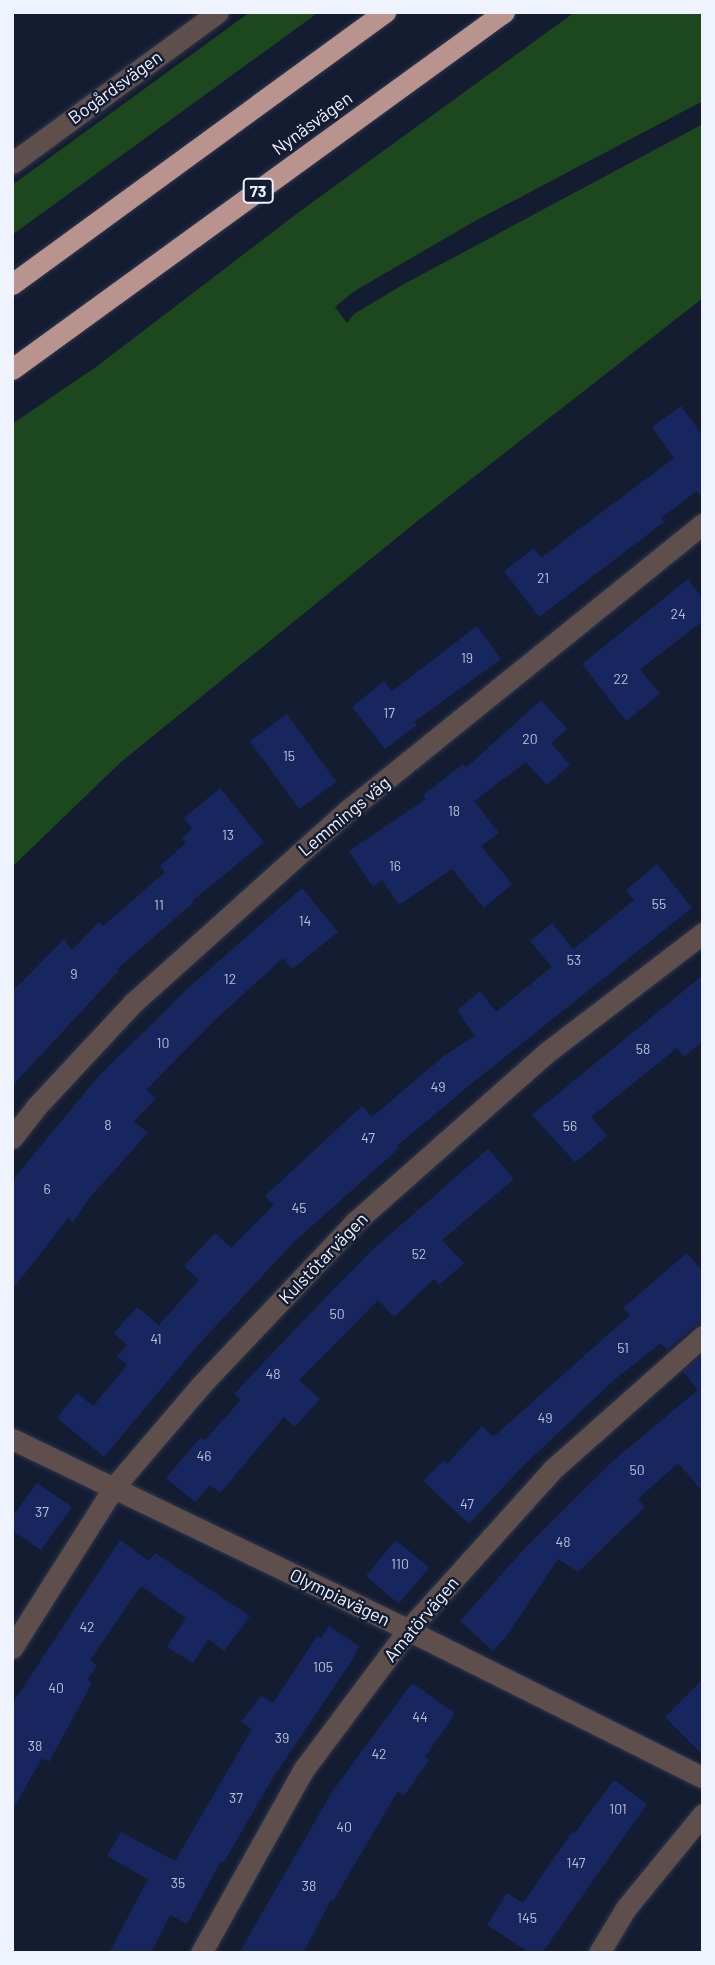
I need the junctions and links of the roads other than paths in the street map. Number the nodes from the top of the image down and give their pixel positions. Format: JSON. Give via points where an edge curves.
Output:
{"nodes":[{"id":1,"x":218,"y":12,"type":"edge"},
{"id":2,"x":385,"y":12,"type":"edge"},
{"id":3,"x":503,"y":12,"type":"edge"},
{"id":4,"x":12,"y":163,"type":"edge"},
{"id":5,"x":12,"y":284,"type":"edge"},
{"id":6,"x":12,"y":369,"type":"edge"},
{"id":7,"x":703,"y":524,"type":"edge"},
{"id":8,"x":703,"y":933,"type":"edge"},
{"id":9,"x":12,"y":1138,"type":"edge"},
{"id":10,"x":703,"y":1336,"type":"edge"},
{"id":11,"x":12,"y":1439,"type":"edge"},
{"id":12,"x":114,"y":1487,"type":"junction"},
{"id":13,"x":408,"y":1630,"type":"junction"},
{"id":14,"x":12,"y":1648,"type":"edge"},
{"id":15,"x":703,"y":1777,"type":"edge"},
{"id":16,"x":703,"y":1814,"type":"edge"},
{"id":17,"x":201,"y":1953,"type":"edge"},
{"id":18,"x":598,"y":1953,"type":"edge"}],
"edges":[{"from":1,"to":4,"type":"street","name":"Bogårdsvägen"},
{"from":2,"to":5,"type":"highway"},
{"from":3,"to":6,"type":"highway","name":"Nynäsvägen","number":"73"},
{"from":7,"to":9,"type":"street","name":"Lemmings väg","via":[[348,810],[134,1002]]},
{"from":8,"to":12,"type":"street","name":"Kulstötarvägen","via":[[546,1053],[354,1223],[201,1385]]},
{"from":10,"to":13,"type":"street","name":"Amatörvägen","via":[[552,1470]]},
{"from":11,"to":12,"type":"street","name":"Olympiavägen"},
{"from":12,"to":13,"type":"street","name":"Olympiavägen"},
{"from":12,"to":14,"type":"street","name":"Kulstötarvägen"},
{"from":13,"to":15,"type":"street","name":"Olympiavägen"},
{"from":13,"to":17,"type":"street","name":"Amatörvägen","via":[[304,1769]]},
{"from":16,"to":18,"type":"street","via":[[626,1908]]}]}
